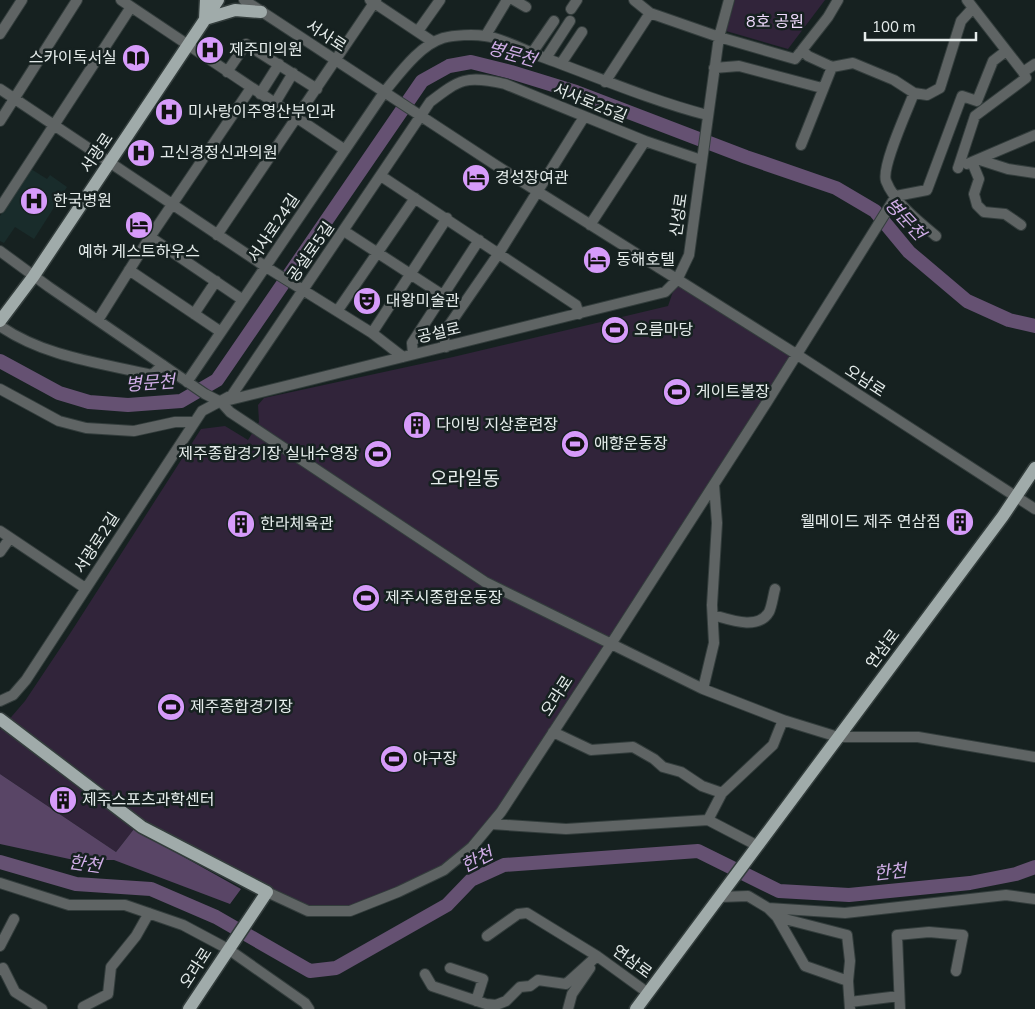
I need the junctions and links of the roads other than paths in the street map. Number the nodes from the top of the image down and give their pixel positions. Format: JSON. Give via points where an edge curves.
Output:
{"nodes":[{"id":1,"x":22,"y":0,"type":"edge"},
{"id":2,"x":77,"y":0,"type":"edge"},
{"id":3,"x":121,"y":0,"type":"edge"},
{"id":4,"x":206,"y":0,"type":"edge"},
{"id":5,"x":218,"y":0,"type":"edge"},
{"id":6,"x":244,"y":0,"type":"edge"},
{"id":7,"x":440,"y":0,"type":"edge"},
{"id":8,"x":507,"y":0,"type":"edge"},
{"id":9,"x":514,"y":0,"type":"edge"},
{"id":10,"x":578,"y":0,"type":"edge"},
{"id":11,"x":634,"y":0,"type":"edge"},
{"id":12,"x":729,"y":0,"type":"edge"},
{"id":13,"x":838,"y":0,"type":"edge"},
{"id":14,"x":374,"y":1,"type":"edge"},
{"id":15,"x":970,"y":4,"type":"edge"},
{"id":16,"x":131,"y":6,"type":"junction"},
{"id":17,"x":258,"y":6,"type":"edge"},
{"id":18,"x":526,"y":7,"type":"dead end"},
{"id":19,"x":571,"y":9,"type":"dead end"},
{"id":20,"x":650,"y":13,"type":"junction"},
{"id":21,"x":205,"y":19,"type":"junction"},
{"id":22,"x":554,"y":21,"type":"dead end"},
{"id":23,"x":570,"y":21,"type":"dead end"},
{"id":24,"x":418,"y":31,"type":"junction"},
{"id":25,"x":582,"y":32,"type":"dead end"},
{"id":26,"x":0,"y":34,"type":"edge"},
{"id":27,"x":486,"y":36,"type":"junction"},
{"id":28,"x":719,"y":37,"type":"junction"},
{"id":29,"x":433,"y":42,"type":"junction"},
{"id":30,"x":188,"y":45,"type":"junction"},
{"id":31,"x":802,"y":50,"type":"junction"},
{"id":32,"x":1006,"y":51,"type":"junction"},
{"id":33,"x":532,"y":53,"type":"junction"},
{"id":34,"x":546,"y":58,"type":"junction"},
{"id":35,"x":336,"y":60,"type":"junction"},
{"id":36,"x":562,"y":62,"type":"junction"},
{"id":37,"x":278,"y":64,"type":"junction"},
{"id":38,"x":1035,"y":64,"type":"edge"},
{"id":39,"x":832,"y":67,"type":"junction"},
{"id":40,"x":714,"y":68,"type":"junction"},
{"id":41,"x":227,"y":72,"type":"junction"},
{"id":42,"x":1023,"y":72,"type":"junction"},
{"id":43,"x":293,"y":73,"type":"junction"},
{"id":44,"x":606,"y":82,"type":"junction"},
{"id":45,"x":822,"y":88,"type":"junction"},
{"id":46,"x":0,"y":89,"type":"edge"},
{"id":47,"x":317,"y":89,"type":"junction"},
{"id":48,"x":255,"y":91,"type":"junction"},
{"id":49,"x":388,"y":93,"type":"junction"},
{"id":50,"x":914,"y":93,"type":"junction"},
{"id":51,"x":15,"y":98,"type":"junction"},
{"id":52,"x":275,"y":104,"type":"junction"},
{"id":53,"x":419,"y":114,"type":"junction"},
{"id":54,"x":584,"y":117,"type":"junction"},
{"id":55,"x":296,"y":118,"type":"junction"},
{"id":56,"x":707,"y":118,"type":"junction"},
{"id":57,"x":0,"y":121,"type":"edge"},
{"id":58,"x":55,"y":125,"type":"junction"},
{"id":59,"x":1035,"y":135,"type":"edge"},
{"id":60,"x":645,"y":141,"type":"junction"},
{"id":61,"x":801,"y":145,"type":"dead end"},
{"id":62,"x":346,"y":150,"type":"junction"},
{"id":63,"x":702,"y":155,"type":"junction"},
{"id":64,"x":976,"y":161,"type":"junction"},
{"id":65,"x":110,"y":163,"type":"junction"},
{"id":66,"x":1035,"y":173,"type":"edge"},
{"id":67,"x":381,"y":176,"type":"junction"},
{"id":68,"x":538,"y":192,"type":"junction"},
{"id":69,"x":896,"y":196,"type":"junction"},
{"id":70,"x":415,"y":198,"type":"junction"},
{"id":71,"x":173,"y":204,"type":"junction"},
{"id":72,"x":0,"y":208,"type":"edge"},
{"id":73,"x":447,"y":218,"type":"junction"},
{"id":74,"x":590,"y":225,"type":"junction"},
{"id":75,"x":1021,"y":225,"type":"dead end"},
{"id":76,"x":344,"y":231,"type":"junction"},
{"id":77,"x":217,"y":234,"type":"junction"},
{"id":78,"x":936,"y":236,"type":"dead end"},
{"id":79,"x":150,"y":237,"type":"junction"},
{"id":80,"x":480,"y":240,"type":"junction"},
{"id":81,"x":0,"y":251,"type":"edge"},
{"id":82,"x":377,"y":252,"type":"junction"},
{"id":83,"x":499,"y":252,"type":"junction"},
{"id":84,"x":268,"y":268,"type":"junction"},
{"id":85,"x":129,"y":270,"type":"junction"},
{"id":86,"x":410,"y":273,"type":"junction"},
{"id":87,"x":34,"y":277,"type":"junction"},
{"id":88,"x":677,"y":280,"type":"junction"},
{"id":89,"x":216,"y":281,"type":"junction"},
{"id":90,"x":301,"y":288,"type":"junction"},
{"id":91,"x":443,"y":295,"type":"junction"},
{"id":92,"x":243,"y":300,"type":"junction"},
{"id":93,"x":461,"y":307,"type":"junction"},
{"id":94,"x":338,"y":310,"type":"junction"},
{"id":95,"x":194,"y":314,"type":"junction"},
{"id":96,"x":579,"y":314,"type":"junction"},
{"id":97,"x":98,"y":320,"type":"junction"},
{"id":98,"x":0,"y":321,"type":"edge"},
{"id":99,"x":0,"y":326,"type":"edge"},
{"id":100,"x":220,"y":332,"type":"junction"},
{"id":101,"x":372,"y":333,"type":"junction"},
{"id":102,"x":446,"y":347,"type":"junction"},
{"id":103,"x":413,"y":354,"type":"junction"},
{"id":104,"x":796,"y":354,"type":"junction"},
{"id":105,"x":402,"y":357,"type":"junction"},
{"id":106,"x":167,"y":368,"type":"junction"},
{"id":107,"x":187,"y":382,"type":"junction"},
{"id":108,"x":0,"y":389,"type":"edge"},
{"id":109,"x":220,"y":402,"type":"junction"},
{"id":110,"x":194,"y":422,"type":"junction"},
{"id":111,"x":1035,"y":468,"type":"edge"},
{"id":112,"x":714,"y":485,"type":"junction"},
{"id":113,"x":1016,"y":496,"type":"junction"},
{"id":114,"x":1035,"y":509,"type":"edge"},
{"id":115,"x":0,"y":531,"type":"edge"},
{"id":116,"x":10,"y":538,"type":"junction"},
{"id":117,"x":0,"y":552,"type":"edge"},
{"id":118,"x":85,"y":588,"type":"junction"},
{"id":119,"x":775,"y":589,"type":"dead end"},
{"id":120,"x":713,"y":615,"type":"junction"},
{"id":121,"x":611,"y":644,"type":"junction"},
{"id":122,"x":703,"y":689,"type":"junction"},
{"id":123,"x":0,"y":701,"type":"edge"},
{"id":124,"x":0,"y":718,"type":"edge"},
{"id":125,"x":783,"y":720,"type":"junction"},
{"id":126,"x":553,"y":732,"type":"junction"},
{"id":127,"x":838,"y":737,"type":"junction"},
{"id":128,"x":1035,"y":757,"type":"edge"},
{"id":129,"x":722,"y":794,"type":"junction"},
{"id":130,"x":708,"y":820,"type":"junction"},
{"id":131,"x":491,"y":824,"type":"junction"},
{"id":132,"x":757,"y":848,"type":"junction"},
{"id":133,"x":0,"y":883,"type":"edge"},
{"id":134,"x":268,"y":892,"type":"junction"},
{"id":135,"x":724,"y":892,"type":"junction"},
{"id":136,"x":1035,"y":899,"type":"edge"},
{"id":137,"x":768,"y":908,"type":"junction"},
{"id":138,"x":150,"y":913,"type":"junction"},
{"id":139,"x":777,"y":917,"type":"junction"},
{"id":140,"x":14,"y":919,"type":"dead end"},
{"id":141,"x":488,"y":936,"type":"dead end"},
{"id":142,"x":0,"y":946,"type":"edge"},
{"id":143,"x":229,"y":947,"type":"junction"},
{"id":144,"x":597,"y":956,"type":"junction"},
{"id":145,"x":450,"y":968,"type":"dead end"},
{"id":146,"x":0,"y":970,"type":"edge"},
{"id":147,"x":956,"y":971,"type":"dead end"},
{"id":148,"x":424,"y":974,"type":"dead end"},
{"id":149,"x":848,"y":981,"type":"junction"},
{"id":150,"x":648,"y":993,"type":"junction"},
{"id":151,"x":899,"y":996,"type":"junction"},
{"id":152,"x":476,"y":1001,"type":"junction"},
{"id":153,"x":850,"y":1006,"type":"edge"},
{"id":154,"x":42,"y":1009,"type":"edge"},
{"id":155,"x":84,"y":1009,"type":"edge"},
{"id":156,"x":189,"y":1009,"type":"edge"},
{"id":157,"x":309,"y":1009,"type":"edge"},
{"id":158,"x":568,"y":1009,"type":"edge"},
{"id":159,"x":636,"y":1009,"type":"edge"},
{"id":160,"x":900,"y":1009,"type":"edge"}],
"edges":[{"from":1,"to":26,"type":"street"},
{"from":2,"to":51,"type":"street"},
{"from":3,"to":16,"type":"street"},
{"from":4,"to":21,"type":"main road"},
{"from":5,"to":21,"type":"main road","name":"서광로"},
{"from":6,"to":17,"type":"street","name":"서사로"},
{"from":7,"to":24,"type":"street"},
{"from":8,"to":27,"type":"street"},
{"from":9,"to":18,"type":"street"},
{"from":10,"to":19,"type":"street"},
{"from":11,"to":20,"type":"street"},
{"from":12,"to":28,"type":"street"},
{"from":13,"to":31,"type":"street"},
{"from":14,"to":24,"type":"street"},
{"from":14,"to":35,"type":"street"},
{"from":15,"to":32,"type":"street"},
{"from":15,"to":50,"type":"street","via":[[961,21],[940,88],[927,95]]},
{"from":16,"to":30,"type":"street"},
{"from":16,"to":58,"type":"street"},
{"from":17,"to":21,"type":"main road"},
{"from":17,"to":35,"type":"street","name":"서사로"},
{"from":20,"to":28,"type":"street"},
{"from":20,"to":44,"type":"street"},
{"from":21,"to":30,"type":"main road","name":"서광로"},
{"from":22,"to":33,"type":"street"},
{"from":23,"to":34,"type":"street"},
{"from":24,"to":29,"type":"street"},
{"from":25,"to":36,"type":"street"},
{"from":27,"to":29,"type":"street","via":[[446,37]]},
{"from":27,"to":33,"type":"street"},
{"from":28,"to":31,"type":"street","via":[[795,59]]},
{"from":28,"to":40,"type":"street"},
{"from":29,"to":49,"type":"street","name":"서사로24길","via":[[404,69]]},
{"from":30,"to":41,"type":"street"},
{"from":30,"to":65,"type":"main road","name":"서광로"},
{"from":31,"to":39,"type":"street"},
{"from":32,"to":42,"type":"street"},
{"from":32,"to":69,"type":"street","via":[[993,60],[977,101],[962,96],[928,190]]},
{"from":33,"to":34,"type":"street"},
{"from":34,"to":36,"type":"street"},
{"from":35,"to":47,"type":"street"},
{"from":35,"to":49,"type":"street","name":"서사로"},
{"from":36,"to":44,"type":"street"},
{"from":37,"to":41,"type":"street","via":[[246,44]]},
{"from":37,"to":43,"type":"street"},
{"from":37,"to":48,"type":"street"},
{"from":38,"to":42,"type":"street"},
{"from":39,"to":45,"type":"street"},
{"from":39,"to":50,"type":"street","via":[[853,63],[894,80]]},
{"from":40,"to":45,"type":"street","via":[[739,66]]},
{"from":40,"to":56,"type":"street"},
{"from":41,"to":48,"type":"street"},
{"from":42,"to":64,"type":"street","via":[[1026,78],[975,116],[958,168]]},
{"from":43,"to":47,"type":"street"},
{"from":43,"to":52,"type":"street"},
{"from":44,"to":56,"type":"street"},
{"from":45,"to":61,"type":"street"},
{"from":46,"to":51,"type":"street"},
{"from":47,"to":55,"type":"street"},
{"from":48,"to":52,"type":"street"},
{"from":48,"to":71,"type":"street"},
{"from":49,"to":53,"type":"street","name":"서사로"},
{"from":49,"to":62,"type":"street","name":"서사로24길"},
{"from":50,"to":69,"type":"street","via":[[886,166],[886,180]]},
{"from":51,"to":57,"type":"street"},
{"from":51,"to":58,"type":"street"},
{"from":52,"to":55,"type":"street"},
{"from":53,"to":54,"type":"street","name":"서사로25길","via":[[461,80],[481,78],[505,84]]},
{"from":53,"to":67,"type":"street","name":"공설로5길"},
{"from":53,"to":68,"type":"street"},
{"from":54,"to":60,"type":"street","name":"서사로25길"},
{"from":54,"to":68,"type":"street"},
{"from":55,"to":62,"type":"street"},
{"from":55,"to":77,"type":"street"},
{"from":56,"to":63,"type":"street","name":"신성로"},
{"from":58,"to":65,"type":"street"},
{"from":58,"to":72,"type":"street"},
{"from":59,"to":64,"type":"street"},
{"from":60,"to":63,"type":"street","name":"서사로25길"},
{"from":60,"to":74,"type":"street"},
{"from":62,"to":84,"type":"street","name":"서사로24길"},
{"from":63,"to":88,"type":"street","name":"신성로","via":[[689,255]]},
{"from":64,"to":66,"type":"street"},
{"from":64,"to":75,"type":"street","via":[[979,179],[974,194],[977,205],[984,212],[1005,214]]},
{"from":65,"to":71,"type":"street"},
{"from":65,"to":87,"type":"main road","name":"서광로"},
{"from":67,"to":70,"type":"street"},
{"from":67,"to":76,"type":"street","name":"공설로5길"},
{"from":68,"to":74,"type":"street"},
{"from":68,"to":83,"type":"street"},
{"from":69,"to":78,"type":"street"},
{"from":69,"to":104,"type":"street","name":"오라로"},
{"from":70,"to":73,"type":"street"},
{"from":70,"to":82,"type":"street"},
{"from":71,"to":77,"type":"street"},
{"from":71,"to":79,"type":"street"},
{"from":73,"to":80,"type":"street"},
{"from":73,"to":86,"type":"street"},
{"from":74,"to":88,"type":"street"},
{"from":76,"to":82,"type":"street"},
{"from":76,"to":90,"type":"street","name":"공설로5길"},
{"from":77,"to":84,"type":"street"},
{"from":79,"to":85,"type":"street"},
{"from":79,"to":89,"type":"street"},
{"from":80,"to":83,"type":"street"},
{"from":80,"to":91,"type":"street"},
{"from":81,"to":87,"type":"street"},
{"from":82,"to":86,"type":"street"},
{"from":82,"to":94,"type":"street"},
{"from":83,"to":93,"type":"street"},
{"from":83,"to":96,"type":"street","via":[[576,304]]},
{"from":84,"to":90,"type":"street"},
{"from":84,"to":92,"type":"street","name":"서사로24길"},
{"from":85,"to":95,"type":"street"},
{"from":85,"to":97,"type":"street"},
{"from":86,"to":91,"type":"street"},
{"from":86,"to":101,"type":"street"},
{"from":87,"to":97,"type":"street"},
{"from":87,"to":98,"type":"main road","name":"서광로"},
{"from":88,"to":96,"type":"street","name":"공설로","via":[[665,292]]},
{"from":88,"to":104,"type":"street","name":"오남로"},
{"from":89,"to":92,"type":"street"},
{"from":89,"to":95,"type":"street"},
{"from":90,"to":94,"type":"street"},
{"from":90,"to":109,"type":"street","name":"공설로5길","via":[[232,395]]},
{"from":91,"to":93,"type":"street"},
{"from":91,"to":103,"type":"street","via":[[412,343]]},
{"from":92,"to":100,"type":"street","name":"서사로24길"},
{"from":93,"to":102,"type":"street","via":[[443,334]]},
{"from":94,"to":101,"type":"street"},
{"from":95,"to":100,"type":"street"},
{"from":96,"to":102,"type":"street","name":"공설로"},
{"from":97,"to":106,"type":"street"},
{"from":99,"to":106,"type":"street","via":[[17,338],[65,356],[152,375]]},
{"from":100,"to":107,"type":"street","name":"서사로24길"},
{"from":101,"to":105,"type":"street"},
{"from":102,"to":103,"type":"street","name":"공설로"},
{"from":103,"to":105,"type":"street","name":"공설로"},
{"from":104,"to":112,"type":"street","name":"오라로"},
{"from":104,"to":113,"type":"street","name":"오남로"},
{"from":105,"to":109,"type":"street","name":"공설로"},
{"from":106,"to":107,"type":"street"},
{"from":107,"to":109,"type":"street"},
{"from":108,"to":110,"type":"street","via":[[59,422],[86,428],[134,431],[175,422]]},
{"from":109,"to":110,"type":"street","name":"서광로2길","via":[[202,411]]},
{"from":109,"to":121,"type":"street","via":[[230,412],[485,582]]},
{"from":110,"to":118,"type":"street","name":"서광로2길"},
{"from":111,"to":113,"type":"main road","name":"연삼로"},
{"from":112,"to":120,"type":"street","via":[[717,524]]},
{"from":112,"to":121,"type":"street","name":"오라로"},
{"from":113,"to":114,"type":"street","name":"오남로"},
{"from":113,"to":127,"type":"main road","name":"연삼로"},
{"from":115,"to":116,"type":"street"},
{"from":116,"to":117,"type":"street"},
{"from":116,"to":118,"type":"street"},
{"from":118,"to":123,"type":"street","name":"서광로2길","via":[[14,696]]},
{"from":119,"to":120,"type":"street","via":[[769,612],[763,618],[746,623]]},
{"from":120,"to":122,"type":"street","via":[[714,643]]},
{"from":121,"to":122,"type":"street"},
{"from":121,"to":126,"type":"street","name":"오라로"},
{"from":122,"to":125,"type":"street"},
{"from":124,"to":134,"type":"main road","via":[[142,826]]},
{"from":125,"to":127,"type":"street"},
{"from":125,"to":129,"type":"street","via":[[773,745]]},
{"from":126,"to":129,"type":"street","via":[[591,750],[633,747],[663,767],[681,772]]},
{"from":126,"to":131,"type":"street","name":"오라로"},
{"from":127,"to":128,"type":"street","via":[[918,738]]},
{"from":127,"to":132,"type":"main road","name":"연삼로"},
{"from":129,"to":130,"type":"street"},
{"from":130,"to":131,"type":"street","via":[[566,829]]},
{"from":130,"to":132,"type":"street"},
{"from":131,"to":134,"type":"street","name":"오라로","via":[[472,847],[444,870],[350,911],[308,911]]},
{"from":132,"to":135,"type":"main road","name":"연삼로"},
{"from":133,"to":138,"type":"street","via":[[69,905],[125,905]]},
{"from":134,"to":143,"type":"main road","name":"오라로"},
{"from":135,"to":137,"type":"street","via":[[748,896]]},
{"from":135,"to":150,"type":"main road","name":"연삼로"},
{"from":136,"to":137,"type":"street","via":[[1006,895],[845,913]]},
{"from":137,"to":139,"type":"street"},
{"from":138,"to":143,"type":"street"},
{"from":138,"to":155,"type":"street","via":[[111,967],[108,994],[83,1006]]},
{"from":139,"to":149,"type":"street","via":[[805,966]]},
{"from":139,"to":149,"type":"street","via":[[847,934]]},
{"from":140,"to":142,"type":"street"},
{"from":141,"to":144,"type":"street","name":"연삼로","via":[[518,914],[528,913]]},
{"from":143,"to":156,"type":"main road","name":"오라로"},
{"from":143,"to":157,"type":"street"},
{"from":144,"to":150,"type":"street","name":"연삼로"},
{"from":144,"to":152,"type":"street","via":[[566,984],[538,980],[530,986],[520,987],[506,1001],[496,1005]]},
{"from":144,"to":158,"type":"street","via":[[572,994]]},
{"from":145,"to":152,"type":"street","via":[[483,979]]},
{"from":146,"to":154,"type":"street","via":[[3,968],[14,992]]},
{"from":147,"to":151,"type":"street","via":[[963,936],[929,932],[897,935]]},
{"from":148,"to":152,"type":"street","via":[[432,986]]},
{"from":149,"to":153,"type":"street"},
{"from":150,"to":159,"type":"main road","name":"연삼로"},
{"from":151,"to":153,"type":"street"},
{"from":151,"to":160,"type":"street"}]}
